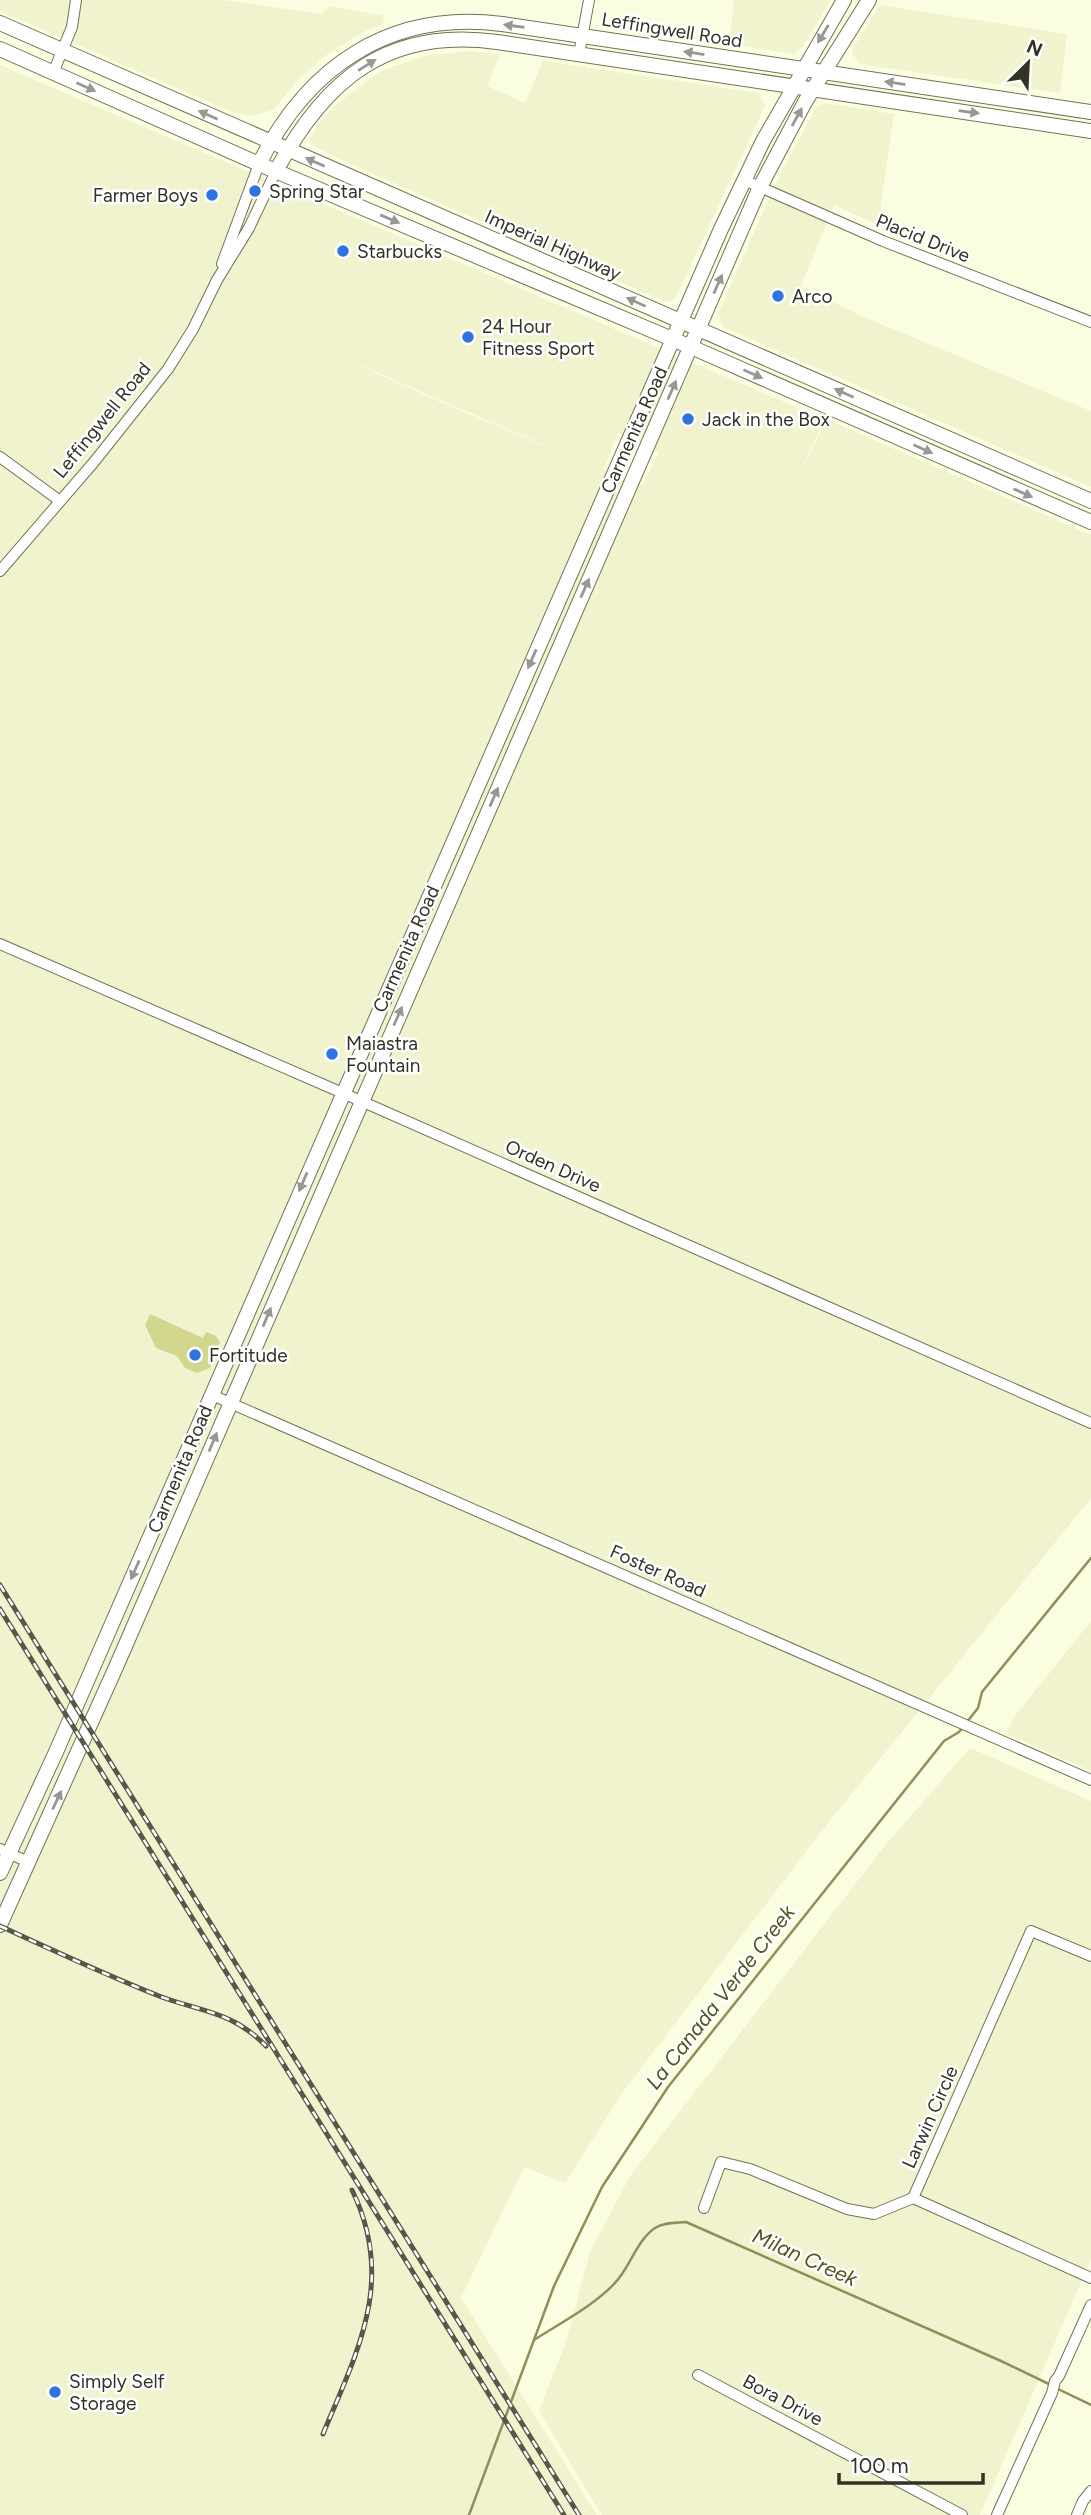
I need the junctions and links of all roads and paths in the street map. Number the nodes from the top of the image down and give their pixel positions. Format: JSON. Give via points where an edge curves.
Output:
{"nodes":[{"id":1,"x":76,"y":0,"type":"edge"},
{"id":2,"x":589,"y":0,"type":"edge"},
{"id":3,"x":844,"y":0,"type":"edge"},
{"id":4,"x":869,"y":0,"type":"edge"},
{"id":5,"x":0,"y":23,"type":"edge"},
{"id":6,"x":581,"y":36,"type":"junction"},
{"id":7,"x":0,"y":49,"type":"edge"},
{"id":8,"x":62,"y":51,"type":"junction"},
{"id":9,"x":579,"y":54,"type":"junction"},
{"id":10,"x":803,"y":69,"type":"junction"},
{"id":11,"x":824,"y":72,"type":"junction"},
{"id":12,"x":54,"y":73,"type":"junction"},
{"id":13,"x":793,"y":86,"type":"junction"},
{"id":14,"x":813,"y":89,"type":"junction"},
{"id":15,"x":1091,"y":112,"type":"edge"},
{"id":16,"x":1091,"y":131,"type":"edge"},
{"id":17,"x":270,"y":142,"type":"junction"},
{"id":18,"x":288,"y":149,"type":"junction"},
{"id":19,"x":259,"y":164,"type":"junction"},
{"id":20,"x":276,"y":171,"type":"junction"},
{"id":21,"x":744,"y":180,"type":"junction"},
{"id":22,"x":760,"y":187,"type":"junction"},
{"id":23,"x":217,"y":281,"type":"junction"},
{"id":24,"x":680,"y":321,"type":"junction"},
{"id":25,"x":1091,"y":322,"type":"edge"},
{"id":26,"x":699,"y":329,"type":"junction"},
{"id":27,"x":672,"y":339,"type":"junction"},
{"id":28,"x":691,"y":347,"type":"junction"},
{"id":29,"x":0,"y":457,"type":"edge"},
{"id":30,"x":60,"y":501,"type":"junction"},
{"id":31,"x":1091,"y":501,"type":"edge"},
{"id":32,"x":1091,"y":522,"type":"edge"},
{"id":33,"x":0,"y":571,"type":"edge"},
{"id":34,"x":448,"y":851,"type":"junction"},
{"id":35,"x":467,"y":859,"type":"junction"},
{"id":36,"x":0,"y":944,"type":"edge"},
{"id":37,"x":342,"y":1092,"type":"junction"},
{"id":38,"x":361,"y":1101,"type":"junction"},
{"id":39,"x":212,"y":1395,"type":"junction"},
{"id":40,"x":230,"y":1403,"type":"junction"},
{"id":41,"x":1091,"y":1423,"type":"edge"},
{"id":42,"x":1091,"y":1780,"type":"edge"},
{"id":43,"x":4,"y":1851,"type":"edge"},
{"id":44,"x":28,"y":1861,"type":"junction"},
{"id":45,"x":0,"y":1873,"type":"edge"},
{"id":46,"x":0,"y":1925,"type":"edge"},
{"id":47,"x":1091,"y":1956,"type":"edge"},
{"id":48,"x":913,"y":2198,"type":"junction"},
{"id":49,"x":704,"y":2208,"type":"dead end"},
{"id":50,"x":1091,"y":2278,"type":"edge"},
{"id":51,"x":1091,"y":2305,"type":"edge"},
{"id":52,"x":698,"y":2375,"type":"dead end"},
{"id":53,"x":1091,"y":2491,"type":"edge"},
{"id":54,"x":962,"y":2515,"type":"edge"},
{"id":55,"x":997,"y":2515,"type":"edge"},
{"id":56,"x":1077,"y":2515,"type":"edge"}],
"edges":[{"from":1,"to":8,"type":"street"},
{"from":2,"to":6,"type":"street"},
{"from":3,"to":10,"type":"main road","name":"Carmenita Road","one_way":true},
{"from":4,"to":11,"type":"main road","name":"Carmenita Road"},
{"from":5,"to":8,"type":"main road","name":"Imperial Highway"},
{"from":6,"to":9,"type":"street"},
{"from":10,"to":6,"type":"main road","name":"Leffingwell Road","one_way":true},
{"from":6,"to":17,"type":"main road","name":"Leffingwell Road","one_way":true,"via":[[474,22],[403,31],[360,49],[330,70]]},
{"from":7,"to":12,"type":"main road","name":"Imperial Highway"},
{"from":8,"to":12,"type":"street"},
{"from":17,"to":8,"type":"main road","name":"Imperial Highway","one_way":true},
{"from":9,"to":13,"type":"main road","name":"Leffingwell Road"},
{"from":18,"to":9,"type":"main road","name":"Leffingwell Road","one_way":true,"via":[[315,108],[341,83],[370,63],[407,47],[465,38]]},
{"from":10,"to":11,"type":"main road","name":"Leffingwell Road"},
{"from":10,"to":13,"type":"main road","name":"Carmenita Road"},
{"from":11,"to":14,"type":"main road","name":"Carmenita Road"},
{"from":15,"to":11,"type":"main road","name":"Leffingwell Road","one_way":true},
{"from":12,"to":19,"type":"main road","name":"Imperial Highway","one_way":true},
{"from":13,"to":14,"type":"main road","name":"Leffingwell Road"},
{"from":13,"to":21,"type":"main road","name":"Carmenita Road"},
{"from":14,"to":16,"type":"main road","name":"Leffingwell Road","one_way":true},
{"from":22,"to":14,"type":"main road","name":"Carmenita Road","one_way":true},
{"from":17,"to":18,"type":"main road","name":"Imperial Highway"},
{"from":17,"to":19,"type":"main road","name":"Leffingwell Road"},
{"from":18,"to":20,"type":"main road","name":"Leffingwell Road"},
{"from":24,"to":18,"type":"main road","name":"Imperial Highway","one_way":true},
{"from":19,"to":20,"type":"main road","name":"Imperial Highway"},
{"from":19,"to":23,"type":"street","name":"Leffingwell Road"},
{"from":20,"to":23,"type":"street","name":"Leffingwell Road"},
{"from":20,"to":27,"type":"main road","name":"Imperial Highway","one_way":true},
{"from":21,"to":22,"type":"street","name":"Placid Drive"},
{"from":21,"to":24,"type":"main road","name":"Carmenita Road"},
{"from":22,"to":25,"type":"street","name":"Placid Drive","via":[[883,241]]},
{"from":26,"to":22,"type":"main road","name":"Carmenita Road","one_way":true},
{"from":23,"to":30,"type":"street","name":"Leffingwell Road","via":[[193,330],[149,396]]},
{"from":24,"to":26,"type":"main road","name":"Imperial Highway"},
{"from":24,"to":27,"type":"main road","name":"Carmenita Road"},
{"from":26,"to":28,"type":"main road","name":"Carmenita Road"},
{"from":31,"to":26,"type":"main road","name":"Imperial Highway","one_way":true},
{"from":27,"to":28,"type":"main road","name":"Imperial Highway"},
{"from":27,"to":34,"type":"main road","name":"Carmenita Road","one_way":true},
{"from":28,"to":32,"type":"main road","name":"Imperial Highway","one_way":true},
{"from":35,"to":28,"type":"main road","name":"Carmenita Road","one_way":true},
{"from":29,"to":30,"type":"street"},
{"from":30,"to":33,"type":"street","name":"Leffingwell Road"},
{"from":34,"to":35,"type":"main road"},
{"from":34,"to":37,"type":"main road","name":"Carmenita Road"},
{"from":38,"to":35,"type":"main road","name":"Carmenita Road","one_way":true},
{"from":36,"to":37,"type":"street","name":"Orden Drive"},
{"from":37,"to":38,"type":"street","name":"Orden Drive"},
{"from":37,"to":39,"type":"main road","name":"Carmenita Road","one_way":true},
{"from":40,"to":38,"type":"main road","name":"Carmenita Road","one_way":true},
{"from":38,"to":41,"type":"street","name":"Orden Drive"},
{"from":39,"to":40,"type":"street","name":"Foster Road"},
{"from":39,"to":43,"type":"main road","name":"Carmenita Road","one_way":true,"via":[[56,1752]]},
{"from":40,"to":42,"type":"street","name":"Foster Road"},
{"from":44,"to":40,"type":"main road","name":"Carmenita Road","one_way":true},
{"from":43,"to":44,"type":"street"},
{"from":43,"to":45,"type":"main road","name":"Carmenita Road"},
{"from":44,"to":46,"type":"main road","name":"Carmenita Road"},
{"from":47,"to":48,"type":"street","name":"Larwin Circle","via":[[1031,1931]]},
{"from":48,"to":49,"type":"street","via":[[874,2214],[846,2209],[750,2169],[721,2162]]},
{"from":48,"to":50,"type":"street","name":"Larwin Circle"},
{"from":51,"to":55,"type":"street"},
{"from":52,"to":54,"type":"street","name":"Bora Drive"},
{"from":53,"to":56,"type":"street"}]}
